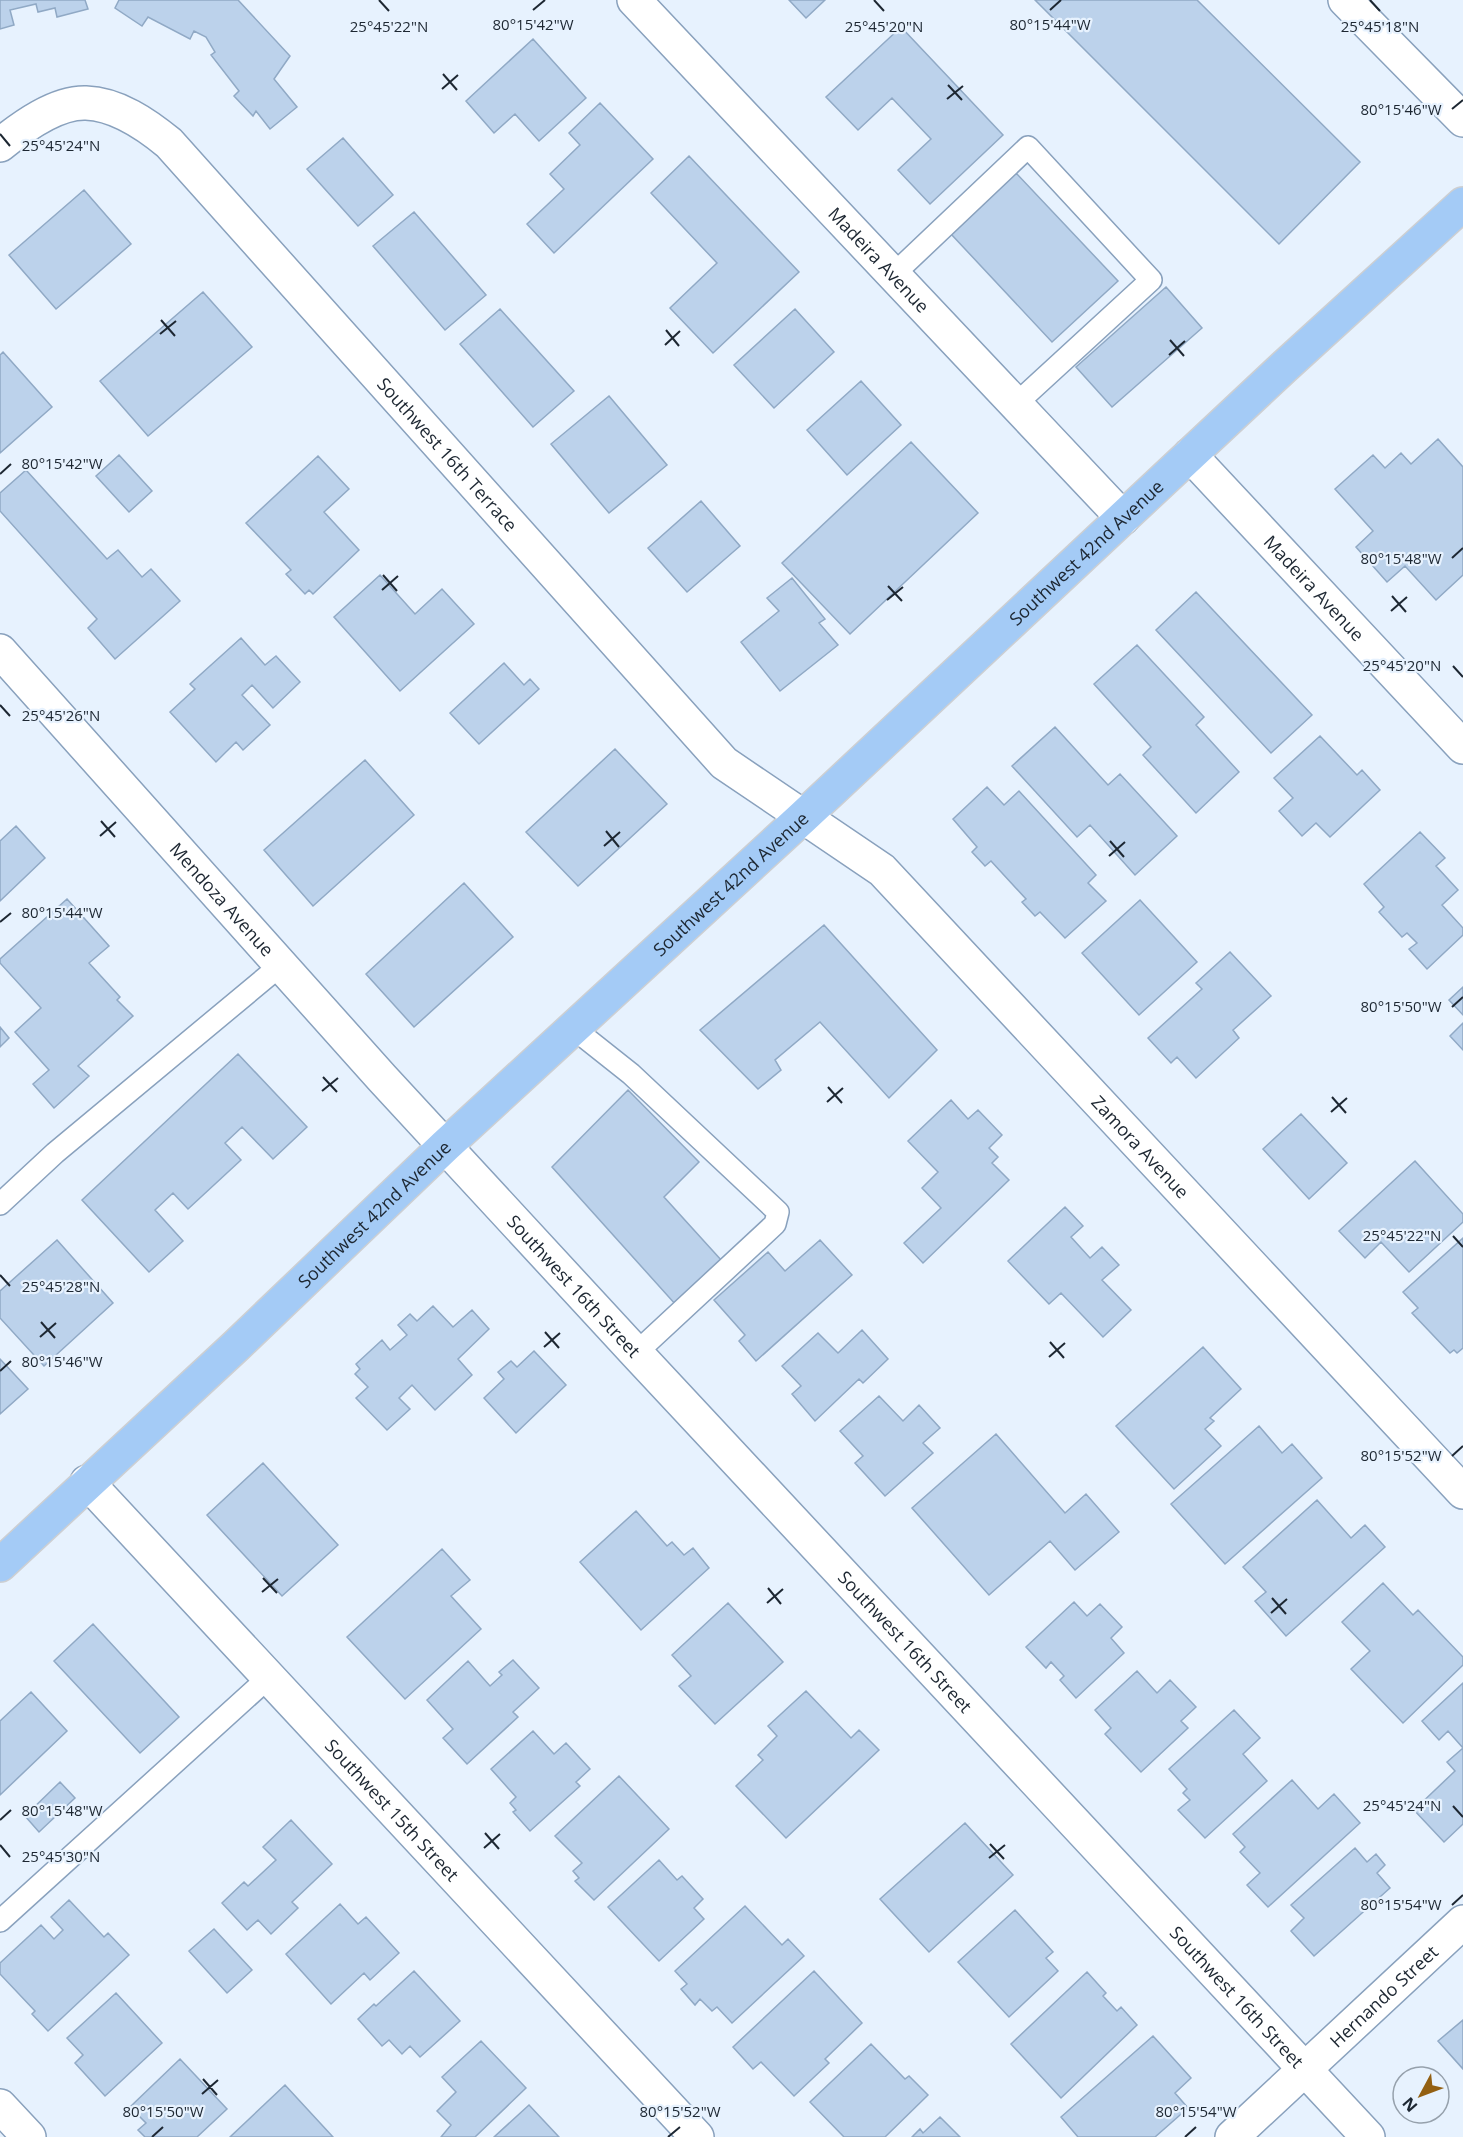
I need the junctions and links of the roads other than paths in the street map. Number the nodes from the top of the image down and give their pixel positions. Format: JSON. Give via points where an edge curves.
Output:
{"nodes":[{"id":1,"x":634,"y":0,"type":"edge"},
{"id":2,"x":1345,"y":0,"type":"edge"},
{"id":3,"x":1463,"y":120,"type":"edge"},
{"id":4,"x":0,"y":146,"type":"edge"},
{"id":5,"x":1463,"y":204,"type":"edge"},
{"id":6,"x":893,"y":275,"type":"junction"},
{"id":7,"x":1017,"y":403,"type":"junction"},
{"id":8,"x":1190,"y":455,"type":"junction"},
{"id":9,"x":1123,"y":518,"type":"junction"},
{"id":10,"x":0,"y":651,"type":"edge"},
{"id":11,"x":1463,"y":747,"type":"edge"},
{"id":12,"x":804,"y":817,"type":"junction"},
{"id":13,"x":281,"y":965,"type":"junction"},
{"id":14,"x":573,"y":1028,"type":"junction"},
{"id":15,"x":445,"y":1146,"type":"junction"},
{"id":16,"x":0,"y":1204,"type":"edge"},
{"id":17,"x":636,"y":1353,"type":"junction"},
{"id":18,"x":87,"y":1482,"type":"junction"},
{"id":19,"x":1463,"y":1492,"type":"edge"},
{"id":20,"x":0,"y":1565,"type":"edge"},
{"id":21,"x":268,"y":1678,"type":"junction"},
{"id":22,"x":0,"y":1921,"type":"edge"},
{"id":23,"x":1463,"y":1922,"type":"edge"},
{"id":24,"x":1304,"y":2068,"type":"junction"},
{"id":25,"x":0,"y":2106,"type":"edge"},
{"id":26,"x":29,"y":2137,"type":"edge"},
{"id":27,"x":697,"y":2137,"type":"edge"},
{"id":28,"x":1232,"y":2137,"type":"edge"},
{"id":29,"x":1368,"y":2137,"type":"edge"}],
"edges":[{"from":1,"to":6,"type":"street","name":"Madeira Avenue"},
{"from":2,"to":3,"type":"street"},
{"from":4,"to":12,"type":"street","name":"Southwest 16th Terrace","via":[[62,107],[86,103],[108,108],[150,127],[169,143],[724,763]]},
{"from":5,"to":8,"type":"main road","name":"Southwest 42nd Avenue"},
{"from":6,"to":7,"type":"street","name":"Madeira Avenue"},
{"from":6,"to":7,"type":"lane","via":[[1028,147],[1150,280]]},
{"from":7,"to":9,"type":"street","name":"Madeira Avenue"},
{"from":8,"to":9,"type":"main road","name":"Southwest 42nd Avenue"},
{"from":8,"to":11,"type":"street","name":"Madeira Avenue"},
{"from":9,"to":12,"type":"main road","name":"Southwest 42nd Avenue"},
{"from":10,"to":13,"type":"street","name":"Mendoza Avenue"},
{"from":12,"to":14,"type":"main road","name":"Southwest 42nd Avenue"},
{"from":12,"to":19,"type":"street","name":"Zamora Avenue","via":[[882,870]]},
{"from":13,"to":15,"type":"street","name":"Mendoza Avenue"},
{"from":13,"to":16,"type":"lane","via":[[55,1153]]},
{"from":14,"to":15,"type":"main road","name":"Southwest 42nd Avenue"},
{"from":14,"to":17,"type":"lane","via":[[631,1074],[777,1212],[775,1224]]},
{"from":15,"to":17,"type":"street","name":"Southwest 16th Street"},
{"from":15,"to":18,"type":"main road","name":"Southwest 42nd Avenue"},
{"from":17,"to":24,"type":"street","name":"Southwest 16th Street"},
{"from":18,"to":20,"type":"main road","name":"Southwest 42nd Avenue"},
{"from":18,"to":21,"type":"street","name":"Southwest 15th Street"},
{"from":21,"to":22,"type":"lane"},
{"from":21,"to":27,"type":"street","name":"Southwest 15th Street"},
{"from":23,"to":24,"type":"street","name":"Hernando Street"},
{"from":24,"to":28,"type":"street","name":"Hernando Street"},
{"from":24,"to":29,"type":"street","name":"Southwest 16th Street"},
{"from":25,"to":26,"type":"street"}]}
